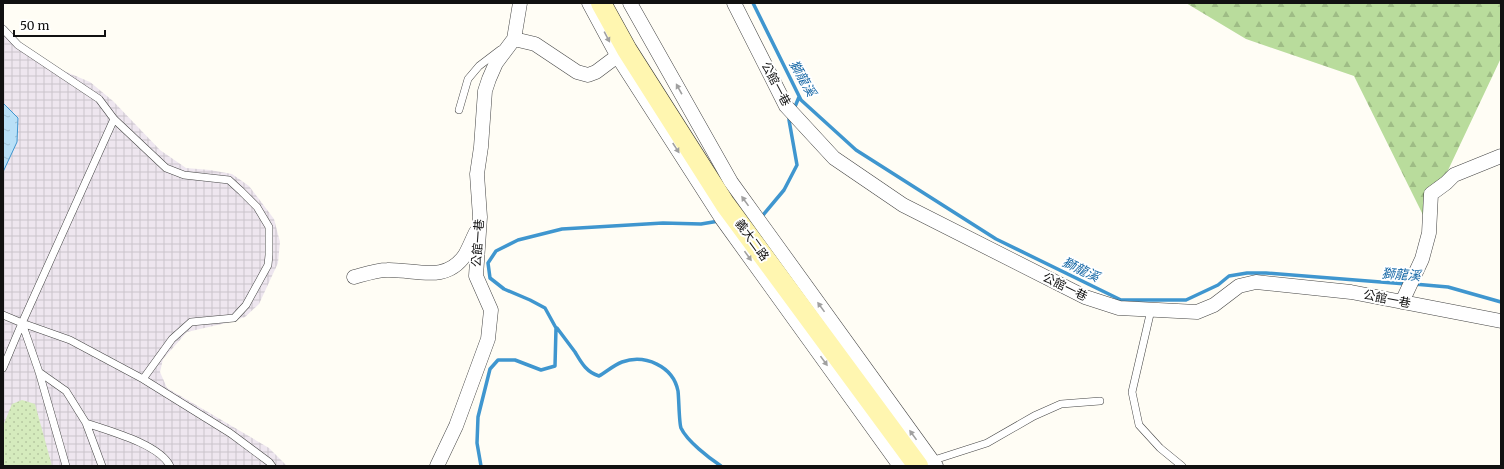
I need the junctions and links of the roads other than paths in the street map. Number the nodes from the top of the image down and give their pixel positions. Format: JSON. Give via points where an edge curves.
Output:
{"nodes":[{"id":1,"x":520,"y":3,"type":"edge"},
{"id":2,"x":589,"y":3,"type":"edge"},
{"id":3,"x":601,"y":3,"type":"edge"},
{"id":4,"x":630,"y":3,"type":"edge"},
{"id":5,"x":734,"y":3,"type":"edge"},
{"id":6,"x":3,"y":29,"type":"edge"},
{"id":7,"x":514,"y":39,"type":"junction"},
{"id":8,"x":622,"y":53,"type":"junction"},
{"id":9,"x":459,"y":110,"type":"dead end"},
{"id":10,"x":114,"y":119,"type":"junction"},
{"id":11,"x":1501,"y":156,"type":"edge"},
{"id":12,"x":480,"y":216,"type":"junction"},
{"id":13,"x":354,"y":277,"type":"dead end"},
{"id":14,"x":1404,"y":297,"type":"junction"},
{"id":15,"x":1151,"y":310,"type":"junction"},
{"id":16,"x":3,"y":315,"type":"edge"},
{"id":17,"x":1501,"y":321,"type":"edge"},
{"id":18,"x":22,"y":323,"type":"junction"},
{"id":19,"x":3,"y":368,"type":"edge"},
{"id":20,"x":39,"y":372,"type":"junction"},
{"id":21,"x":143,"y":379,"type":"junction"},
{"id":22,"x":1100,"y":401,"type":"dead end"},
{"id":23,"x":86,"y":423,"type":"junction"},
{"id":24,"x":928,"y":465,"type":"edge"},
{"id":25,"x":66,"y":466,"type":"edge"},
{"id":26,"x":102,"y":466,"type":"edge"},
{"id":27,"x":170,"y":466,"type":"edge"},
{"id":28,"x":272,"y":466,"type":"edge"},
{"id":29,"x":437,"y":466,"type":"edge"},
{"id":30,"x":900,"y":466,"type":"edge"},
{"id":31,"x":1182,"y":466,"type":"edge"}],
"edges":[{"from":1,"to":7,"type":"street","name":"公館一巷"},
{"from":2,"to":8,"type":"street","name":"義大二路","one_way":true},
{"from":3,"to":8,"type":"street","name":"義大二路"},
{"from":24,"to":4,"type":"street","name":"義大二路","one_way":true,"via":[[731,182]]},
{"from":5,"to":15,"type":"street","name":"公館一巷","via":[[786,106],[834,158],[903,205],[1085,297],[1119,308]]},
{"from":6,"to":10,"type":"lane","via":[[18,45],[99,99]]},
{"from":7,"to":8,"type":"street","via":[[535,44],[577,72],[588,75]]},
{"from":7,"to":9,"type":"lane","via":[[468,79]]},
{"from":7,"to":12,"type":"street","name":"公館一巷","via":[[496,63],[485,91],[477,174]]},
{"from":8,"to":24,"type":"street","name":"義大二路","via":[[725,204]]},
{"from":8,"to":30,"type":"street","name":"義大二路","one_way":true,"via":[[722,219]]},
{"from":10,"to":18,"type":"lane"},
{"from":10,"to":21,"type":"lane","via":[[166,168],[184,175],[229,180],[257,207],[268,227],[268,265],[246,305],[234,318],[191,322],[165,348]]},
{"from":11,"to":14,"type":"street","via":[[1454,175],[1431,194],[1429,233],[1422,259]]},
{"from":12,"to":13,"type":"street","via":[[465,254],[460,262],[448,270],[438,274],[386,270]]},
{"from":12,"to":29,"type":"street","name":"公館一巷","via":[[476,276],[491,310],[488,339],[456,426]]},
{"from":14,"to":15,"type":"street","name":"公館一巷","via":[[1256,282],[1239,286],[1214,305],[1196,312]]},
{"from":14,"to":17,"type":"street","name":"公館一巷"},
{"from":15,"to":31,"type":"lane","via":[[1132,392],[1140,425],[1160,448]]},
{"from":16,"to":18,"type":"lane"},
{"from":18,"to":19,"type":"lane"},
{"from":18,"to":20,"type":"lane"},
{"from":18,"to":21,"type":"lane","via":[[70,340]]},
{"from":20,"to":23,"type":"lane","via":[[66,391]]},
{"from":20,"to":25,"type":"lane"},
{"from":21,"to":28,"type":"lane","via":[[230,433]]},
{"from":22,"to":24,"type":"lane","via":[[1061,404],[987,443]]},
{"from":23,"to":26,"type":"lane"},
{"from":23,"to":27,"type":"lane","via":[[154,450]]}]}
